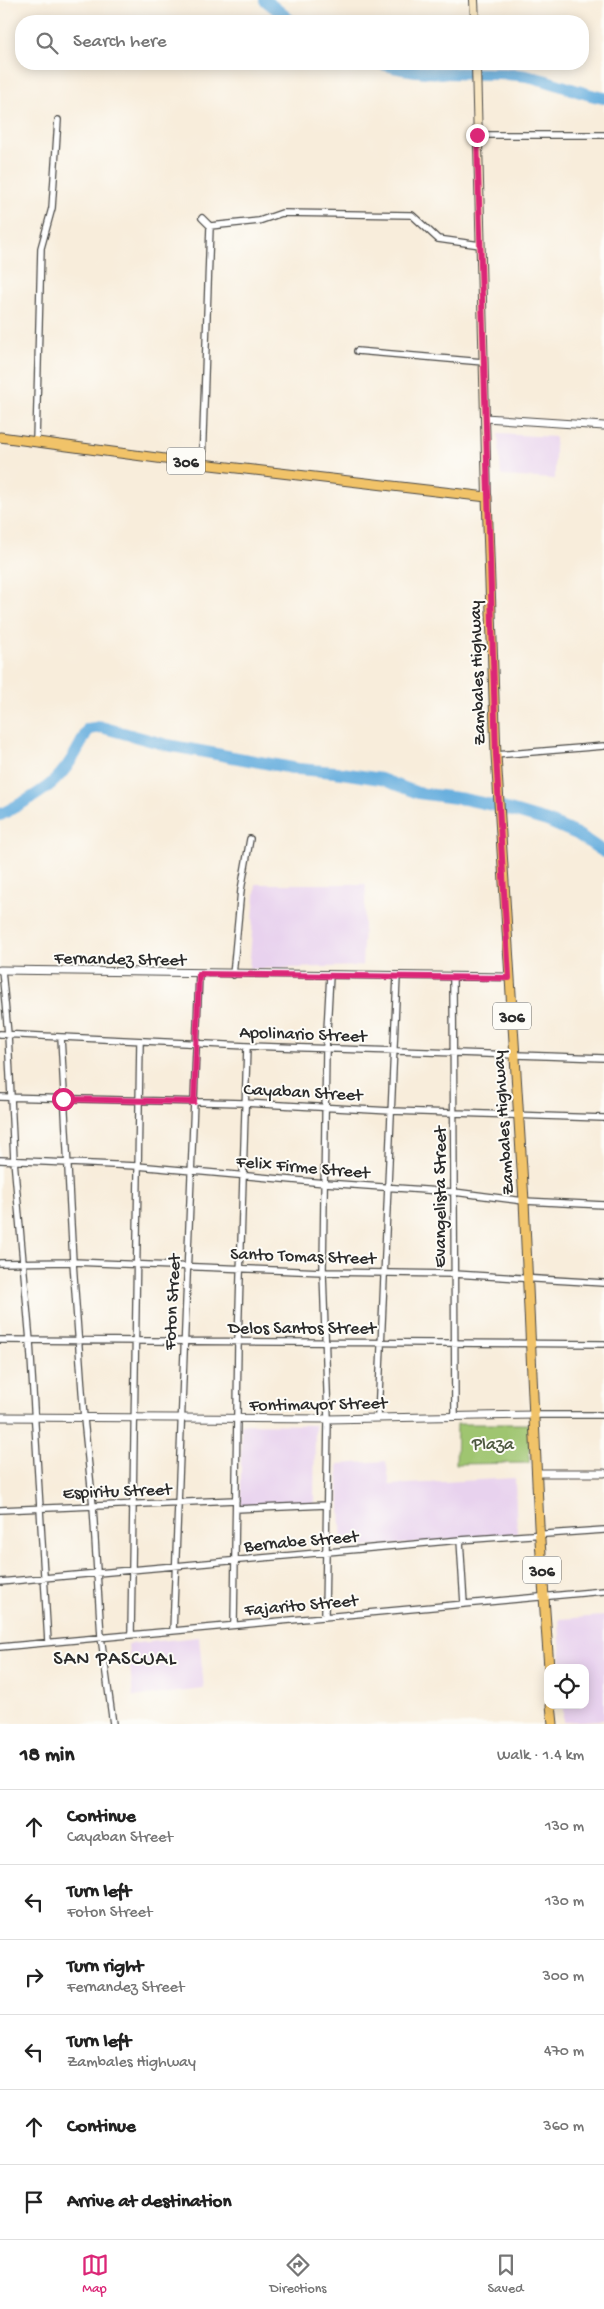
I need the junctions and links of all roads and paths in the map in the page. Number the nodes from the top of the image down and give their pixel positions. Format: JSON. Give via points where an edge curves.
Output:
{"nodes":[{"id":1,"x":474,"y":0,"type":"edge"},
{"id":2,"x":475,"y":15,"type":"edge"},
{"id":3,"x":476,"y":70,"type":"edge"},
{"id":4,"x":58,"y":120,"type":"dead end"},
{"id":5,"x":477,"y":135,"type":"junction"},
{"id":6,"x":604,"y":135,"type":"edge"},
{"id":7,"x":202,"y":218,"type":"dead end"},
{"id":8,"x":210,"y":226,"type":"junction"},
{"id":9,"x":480,"y":245,"type":"junction"},
{"id":10,"x":357,"y":351,"type":"dead end"},
{"id":11,"x":483,"y":362,"type":"junction"},
{"id":12,"x":485,"y":418,"type":"junction"},
{"id":13,"x":604,"y":426,"type":"edge"},
{"id":14,"x":0,"y":437,"type":"edge"},
{"id":15,"x":36,"y":442,"type":"junction"},
{"id":16,"x":202,"y":464,"type":"junction"},
{"id":17,"x":487,"y":496,"type":"junction"},
{"id":18,"x":604,"y":746,"type":"edge"},
{"id":19,"x":496,"y":755,"type":"junction"},
{"id":20,"x":250,"y":839,"type":"dead end"},
{"id":21,"x":1,"y":970,"type":"edge"},
{"id":22,"x":199,"y":974,"type":"junction"},
{"id":23,"x":234,"y":974,"type":"junction"},
{"id":24,"x":330,"y":975,"type":"junction"},
{"id":25,"x":397,"y":976,"type":"junction"},
{"id":26,"x":453,"y":977,"type":"junction"},
{"id":27,"x":509,"y":978,"type":"junction"},
{"id":28,"x":0,"y":1034,"type":"edge"},
{"id":29,"x":8,"y":1034,"type":"junction"},
{"id":30,"x":61,"y":1037,"type":"junction"},
{"id":31,"x":140,"y":1042,"type":"junction"},
{"id":32,"x":196,"y":1044,"type":"junction"},
{"id":33,"x":247,"y":1046,"type":"junction"},
{"id":34,"x":326,"y":1049,"type":"junction"},
{"id":35,"x":394,"y":1052,"type":"junction"},
{"id":36,"x":453,"y":1054,"type":"junction"},
{"id":37,"x":514,"y":1056,"type":"junction"},
{"id":38,"x":604,"y":1058,"type":"edge"},
{"id":39,"x":0,"y":1097,"type":"edge"},
{"id":40,"x":10,"y":1098,"type":"junction"},
{"id":41,"x":63,"y":1099,"type":"junction"},
{"id":42,"x":139,"y":1100,"type":"junction"},
{"id":43,"x":194,"y":1102,"type":"junction"},
{"id":44,"x":244,"y":1103,"type":"junction"},
{"id":45,"x":325,"y":1107,"type":"junction"},
{"id":46,"x":391,"y":1111,"type":"junction"},
{"id":47,"x":454,"y":1113,"type":"junction"},
{"id":48,"x":518,"y":1115,"type":"junction"},
{"id":49,"x":604,"y":1118,"type":"edge"},
{"id":50,"x":0,"y":1160,"type":"edge"},
{"id":51,"x":14,"y":1160,"type":"junction"},
{"id":52,"x":67,"y":1161,"type":"junction"},
{"id":53,"x":137,"y":1166,"type":"junction"},
{"id":54,"x":192,"y":1171,"type":"junction"},
{"id":55,"x":243,"y":1176,"type":"junction"},
{"id":56,"x":325,"y":1183,"type":"junction"},
{"id":57,"x":388,"y":1188,"type":"junction"},
{"id":58,"x":454,"y":1192,"type":"junction"},
{"id":59,"x":524,"y":1200,"type":"junction"},
{"id":60,"x":604,"y":1205,"type":"edge"},
{"id":61,"x":22,"y":1261,"type":"junction"},
{"id":62,"x":72,"y":1262,"type":"junction"},
{"id":63,"x":0,"y":1263,"type":"edge"},
{"id":64,"x":137,"y":1265,"type":"junction"},
{"id":65,"x":188,"y":1267,"type":"junction"},
{"id":66,"x":240,"y":1268,"type":"junction"},
{"id":67,"x":323,"y":1272,"type":"junction"},
{"id":68,"x":384,"y":1273,"type":"junction"},
{"id":69,"x":454,"y":1274,"type":"junction"},
{"id":70,"x":528,"y":1280,"type":"junction"},
{"id":71,"x":604,"y":1283,"type":"edge"},
{"id":72,"x":0,"y":1340,"type":"edge"},
{"id":73,"x":30,"y":1341,"type":"junction"},
{"id":74,"x":80,"y":1341,"type":"junction"},
{"id":75,"x":136,"y":1342,"type":"junction"},
{"id":76,"x":184,"y":1342,"type":"junction"},
{"id":77,"x":325,"y":1342,"type":"junction"},
{"id":78,"x":380,"y":1342,"type":"junction"},
{"id":79,"x":455,"y":1342,"type":"junction"},
{"id":80,"x":238,"y":1343,"type":"junction"},
{"id":81,"x":530,"y":1344,"type":"junction"},
{"id":82,"x":604,"y":1344,"type":"edge"},
{"id":83,"x":534,"y":1415,"type":"junction"},
{"id":84,"x":604,"y":1415,"type":"edge"},
{"id":85,"x":0,"y":1417,"type":"edge"},
{"id":86,"x":378,"y":1417,"type":"junction"},
{"id":87,"x":455,"y":1417,"type":"junction"},
{"id":88,"x":33,"y":1419,"type":"junction"},
{"id":89,"x":84,"y":1419,"type":"junction"},
{"id":90,"x":134,"y":1419,"type":"junction"},
{"id":91,"x":182,"y":1419,"type":"junction"},
{"id":92,"x":237,"y":1419,"type":"junction"},
{"id":93,"x":328,"y":1419,"type":"junction"},
{"id":94,"x":537,"y":1473,"type":"junction"},
{"id":95,"x":604,"y":1473,"type":"edge"},
{"id":96,"x":236,"y":1500,"type":"junction"},
{"id":97,"x":178,"y":1502,"type":"junction"},
{"id":98,"x":133,"y":1504,"type":"junction"},
{"id":99,"x":327,"y":1505,"type":"junction"},
{"id":100,"x":93,"y":1506,"type":"junction"},
{"id":101,"x":39,"y":1508,"type":"junction"},
{"id":102,"x":236,"y":1509,"type":"junction"},
{"id":103,"x":0,"y":1510,"type":"edge"},
{"id":104,"x":604,"y":1530,"type":"edge"},
{"id":105,"x":539,"y":1534,"type":"junction"},
{"id":106,"x":460,"y":1540,"type":"junction"},
{"id":107,"x":326,"y":1552,"type":"junction"},
{"id":108,"x":235,"y":1561,"type":"junction"},
{"id":109,"x":176,"y":1566,"type":"junction"},
{"id":110,"x":132,"y":1570,"type":"junction"},
{"id":111,"x":97,"y":1573,"type":"junction"},
{"id":112,"x":44,"y":1578,"type":"junction"},
{"id":113,"x":0,"y":1582,"type":"edge"},
{"id":114,"x":604,"y":1591,"type":"edge"},
{"id":115,"x":544,"y":1596,"type":"junction"},
{"id":116,"x":464,"y":1604,"type":"junction"},
{"id":117,"x":326,"y":1616,"type":"junction"},
{"id":118,"x":234,"y":1625,"type":"junction"},
{"id":119,"x":173,"y":1631,"type":"junction"},
{"id":120,"x":131,"y":1634,"type":"junction"},
{"id":121,"x":101,"y":1637,"type":"junction"},
{"id":122,"x":48,"y":1642,"type":"junction"},
{"id":123,"x":0,"y":1647,"type":"edge"},
{"id":124,"x":549,"y":1664,"type":"edge"},
{"id":125,"x":551,"y":1709,"type":"edge"},
{"id":126,"x":113,"y":1724,"type":"edge"},
{"id":127,"x":552,"y":1724,"type":"edge"}],
"edges":[{"from":1,"to":2,"type":"main road"},
{"from":3,"to":5,"type":"main road"},
{"from":4,"to":15,"type":"street","via":[[52,208],[40,248]]},
{"from":5,"to":6,"type":"street"},
{"from":5,"to":9,"type":"main road"},
{"from":7,"to":8,"type":"street"},
{"from":8,"to":9,"type":"street","via":[[259,221],[282,213],[412,215],[438,239]]},
{"from":8,"to":16,"type":"street"},
{"from":9,"to":11,"type":"main road"},
{"from":10,"to":11,"type":"street"},
{"from":11,"to":12,"type":"main road"},
{"from":12,"to":13,"type":"street"},
{"from":12,"to":17,"type":"main road"},
{"from":14,"to":15,"type":"main road","number":"306"},
{"from":15,"to":16,"type":"main road","number":"306"},
{"from":16,"to":17,"type":"main road","number":"306"},
{"from":17,"to":19,"type":"main road","name":"Zambales Highway","number":"306"},
{"from":18,"to":19,"type":"street"},
{"from":19,"to":27,"type":"main road","name":"Zambales Highway","number":"306"},
{"from":20,"to":23,"type":"street","via":[[241,890]]},
{"from":21,"to":22,"type":"street","name":"Fernandez Street"},
{"from":21,"to":29,"type":"street"},
{"from":22,"to":23,"type":"street","name":"Fernandez Street"},
{"from":22,"to":32,"type":"street","name":"Foton Street"},
{"from":23,"to":24,"type":"street","name":"Fernandez Street"},
{"from":24,"to":25,"type":"street","name":"Fernandez Street"},
{"from":24,"to":34,"type":"street"},
{"from":25,"to":26,"type":"street","name":"Fernandez Street"},
{"from":25,"to":35,"type":"street"},
{"from":26,"to":27,"type":"street","name":"Fernandez Street"},
{"from":26,"to":36,"type":"street","name":"Evangelista Street"},
{"from":27,"to":37,"type":"main road","name":"Zambales Highway","number":"306"},
{"from":28,"to":29,"type":"street","name":"Apolinario Street"},
{"from":29,"to":30,"type":"street","name":"Apolinario Street"},
{"from":29,"to":40,"type":"street"},
{"from":30,"to":31,"type":"street","name":"Apolinario Street"},
{"from":30,"to":41,"type":"street"},
{"from":31,"to":32,"type":"street","name":"Apolinario Street"},
{"from":31,"to":42,"type":"street"},
{"from":32,"to":33,"type":"street","name":"Apolinario Street"},
{"from":32,"to":43,"type":"street","name":"Foton Street"},
{"from":33,"to":34,"type":"street","name":"Apolinario Street"},
{"from":33,"to":44,"type":"street"},
{"from":34,"to":35,"type":"street","name":"Apolinario Street"},
{"from":34,"to":45,"type":"street"},
{"from":35,"to":36,"type":"street","name":"Apolinario Street"},
{"from":35,"to":46,"type":"street"},
{"from":36,"to":37,"type":"street","name":"Apolinario Street"},
{"from":36,"to":47,"type":"street","name":"Evangelista Street"},
{"from":37,"to":38,"type":"street","name":"Apolinario Street"},
{"from":37,"to":48,"type":"main road","name":"Zambales Highway","number":"306"},
{"from":39,"to":40,"type":"street","name":"Cayaban Street"},
{"from":40,"to":41,"type":"street","name":"Cayaban Street"},
{"from":40,"to":51,"type":"street"},
{"from":41,"to":42,"type":"street","name":"Cayaban Street"},
{"from":41,"to":52,"type":"street"},
{"from":42,"to":43,"type":"street","name":"Cayaban Street"},
{"from":42,"to":53,"type":"street"},
{"from":43,"to":44,"type":"street","name":"Cayaban Street"},
{"from":43,"to":54,"type":"street","name":"Foton Street"},
{"from":44,"to":45,"type":"street","name":"Cayaban Street"},
{"from":44,"to":55,"type":"street"},
{"from":45,"to":46,"type":"street","name":"Cayaban Street"},
{"from":45,"to":56,"type":"street"},
{"from":46,"to":47,"type":"street","name":"Cayaban Street"},
{"from":46,"to":57,"type":"street"},
{"from":47,"to":48,"type":"street","name":"Cayaban Street"},
{"from":47,"to":58,"type":"street","name":"Evangelista Street"},
{"from":48,"to":49,"type":"street","name":"Cayaban Street"},
{"from":48,"to":59,"type":"main road","name":"Zambales Highway","number":"306"},
{"from":50,"to":51,"type":"street","name":"Felix Firme Street"},
{"from":51,"to":52,"type":"street","name":"Felix Firme Street"},
{"from":51,"to":61,"type":"street"},
{"from":52,"to":53,"type":"street","name":"Felix Firme Street"},
{"from":52,"to":62,"type":"street"},
{"from":53,"to":54,"type":"street","name":"Felix Firme Street"},
{"from":53,"to":64,"type":"street"},
{"from":54,"to":55,"type":"street","name":"Felix Firme Street"},
{"from":54,"to":65,"type":"street","name":"Foton Street"},
{"from":55,"to":56,"type":"street","name":"Felix Firme Street"},
{"from":55,"to":66,"type":"street"},
{"from":56,"to":57,"type":"street","name":"Felix Firme Street"},
{"from":56,"to":67,"type":"street"},
{"from":57,"to":58,"type":"street","name":"Felix Firme Street"},
{"from":57,"to":68,"type":"street"},
{"from":58,"to":59,"type":"street","name":"Felix Firme Street"},
{"from":58,"to":69,"type":"street","name":"Evangelista Street"},
{"from":59,"to":60,"type":"street","name":"Felix Firme Street"},
{"from":59,"to":70,"type":"main road","name":"Zambales Highway","number":"306"},
{"from":61,"to":62,"type":"street","name":"Santo Tomas Street"},
{"from":61,"to":63,"type":"street","name":"Santo Tomas Street"},
{"from":61,"to":73,"type":"street"},
{"from":62,"to":64,"type":"street","name":"Santo Tomas Street"},
{"from":62,"to":74,"type":"street"},
{"from":64,"to":65,"type":"street","name":"Santo Tomas Street"},
{"from":64,"to":75,"type":"street"},
{"from":65,"to":66,"type":"street","name":"Santo Tomas Street"},
{"from":65,"to":76,"type":"street","name":"Foton Street"},
{"from":66,"to":67,"type":"street","name":"Santo Tomas Street"},
{"from":66,"to":80,"type":"street"},
{"from":67,"to":68,"type":"street","name":"Santo Tomas Street"},
{"from":67,"to":77,"type":"street"},
{"from":68,"to":69,"type":"street","name":"Santo Tomas Street"},
{"from":68,"to":78,"type":"street"},
{"from":69,"to":70,"type":"street","name":"Santo Tomas Street"},
{"from":69,"to":79,"type":"street","name":"Evangelista Street"},
{"from":70,"to":71,"type":"street","name":"Santo Tomas Street"},
{"from":70,"to":81,"type":"main road","name":"Zambales Highway","number":"306"},
{"from":72,"to":73,"type":"street","name":"Delos Santos Street"},
{"from":73,"to":74,"type":"street","name":"Delos Santos Street"},
{"from":73,"to":88,"type":"street"},
{"from":74,"to":75,"type":"street","name":"Delos Santos Street"},
{"from":74,"to":89,"type":"street"},
{"from":75,"to":76,"type":"street","name":"Delos Santos Street"},
{"from":75,"to":90,"type":"street"},
{"from":76,"to":80,"type":"street","name":"Delos Santos Street"},
{"from":76,"to":91,"type":"street","name":"Foton Street"},
{"from":77,"to":78,"type":"street","name":"Delos Santos Street"},
{"from":77,"to":80,"type":"street","name":"Delos Santos Street"},
{"from":77,"to":93,"type":"street"},
{"from":78,"to":79,"type":"street","name":"Delos Santos Street"},
{"from":78,"to":86,"type":"street"},
{"from":79,"to":81,"type":"street","name":"Delos Santos Street"},
{"from":79,"to":87,"type":"street","name":"Evangelista Street"},
{"from":80,"to":92,"type":"street"},
{"from":81,"to":82,"type":"street","name":"Delos Santos Street"},
{"from":81,"to":83,"type":"main road","name":"Zambales Highway","number":"306"},
{"from":83,"to":84,"type":"street","name":"Fontimayor Street"},
{"from":83,"to":87,"type":"street","name":"Fontimayor Street"},
{"from":83,"to":94,"type":"main road","name":"Zambales Highway","number":"306"},
{"from":85,"to":88,"type":"street","name":"Fontimayor Street"},
{"from":86,"to":87,"type":"street","name":"Fontimayor Street"},
{"from":86,"to":93,"type":"street","name":"Fontimayor Street"},
{"from":88,"to":89,"type":"street","name":"Fontimayor Street"},
{"from":88,"to":101,"type":"street"},
{"from":89,"to":90,"type":"street","name":"Fontimayor Street"},
{"from":89,"to":100,"type":"street"},
{"from":90,"to":91,"type":"street","name":"Fontimayor Street"},
{"from":90,"to":98,"type":"street"},
{"from":91,"to":92,"type":"street","name":"Fontimayor Street"},
{"from":91,"to":97,"type":"street","name":"Foton Street"},
{"from":92,"to":93,"type":"street","name":"Fontimayor Street"},
{"from":92,"to":96,"type":"street"},
{"from":93,"to":99,"type":"street"},
{"from":94,"to":95,"type":"street"},
{"from":94,"to":105,"type":"main road","name":"Zambales Highway","number":"306"},
{"from":96,"to":97,"type":"street","name":"Espiritu Street"},
{"from":96,"to":102,"type":"street"},
{"from":97,"to":98,"type":"street","name":"Espiritu Street"},
{"from":97,"to":109,"type":"street","name":"Foton Street"},
{"from":98,"to":100,"type":"street","name":"Espiritu Street"},
{"from":98,"to":110,"type":"street"},
{"from":99,"to":102,"type":"street"},
{"from":99,"to":107,"type":"street"},
{"from":100,"to":101,"type":"street","name":"Espiritu Street"},
{"from":100,"to":111,"type":"street"},
{"from":101,"to":103,"type":"street","name":"Espiritu Street"},
{"from":101,"to":112,"type":"street"},
{"from":102,"to":108,"type":"street"},
{"from":104,"to":105,"type":"street","name":"Bernabe Street"},
{"from":105,"to":106,"type":"street","name":"Bernabe Street"},
{"from":105,"to":115,"type":"main road","name":"Zambales Highway","number":"306"},
{"from":106,"to":107,"type":"street","name":"Bernabe Street"},
{"from":106,"to":116,"type":"street"},
{"from":107,"to":108,"type":"street","name":"Bernabe Street"},
{"from":107,"to":117,"type":"street"},
{"from":108,"to":109,"type":"street","name":"Bernabe Street"},
{"from":108,"to":118,"type":"street"},
{"from":109,"to":110,"type":"street","name":"Bernabe Street"},
{"from":109,"to":119,"type":"street","name":"Foton Street"},
{"from":110,"to":111,"type":"street","name":"Bernabe Street"},
{"from":110,"to":120,"type":"street"},
{"from":111,"to":112,"type":"street","name":"Bernabe Street"},
{"from":111,"to":121,"type":"street"},
{"from":112,"to":113,"type":"street","name":"Bernabe Street"},
{"from":112,"to":122,"type":"street"},
{"from":114,"to":115,"type":"street","name":"Fajarito Street"},
{"from":115,"to":116,"type":"street","name":"Fajarito Street"},
{"from":115,"to":124,"type":"main road","name":"Zambales Highway","number":"306"},
{"from":116,"to":117,"type":"street","name":"Fajarito Street"},
{"from":117,"to":118,"type":"street","name":"Fajarito Street"},
{"from":118,"to":119,"type":"street","name":"Fajarito Street"},
{"from":119,"to":120,"type":"street","name":"Fajarito Street"},
{"from":120,"to":121,"type":"street","name":"Fajarito Street"},
{"from":121,"to":122,"type":"street","name":"Fajarito Street"},
{"from":121,"to":126,"type":"street"},
{"from":122,"to":123,"type":"street","name":"Fajarito Street"},
{"from":125,"to":127,"type":"main road"}]}
